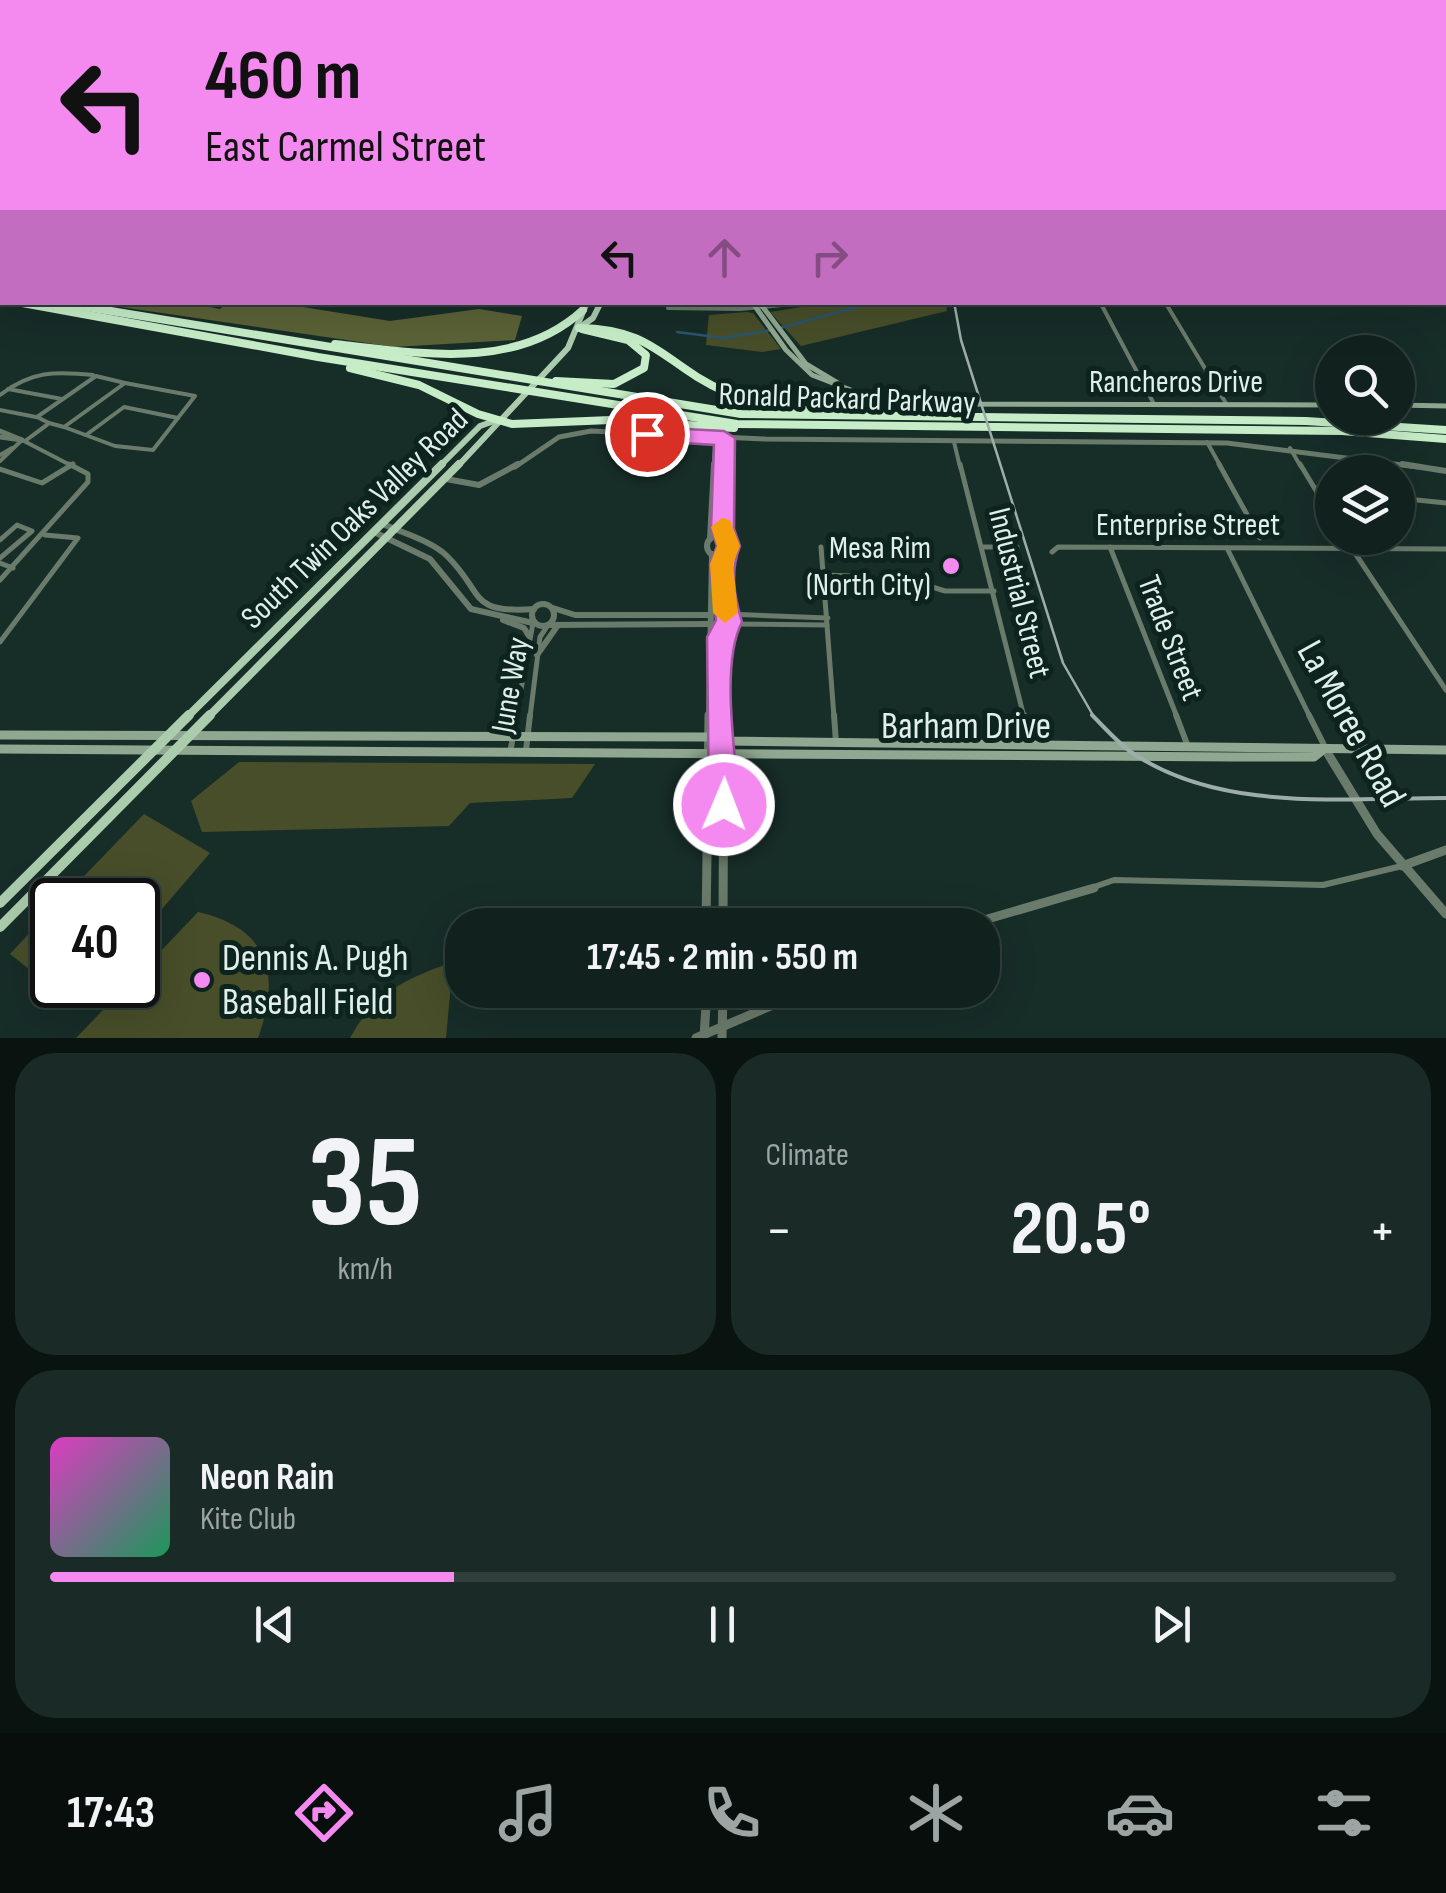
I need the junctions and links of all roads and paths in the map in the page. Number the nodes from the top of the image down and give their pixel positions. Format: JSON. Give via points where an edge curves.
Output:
{"nodes":[{"id":1,"x":33,"y":305,"type":"edge"},
{"id":2,"x":72,"y":305,"type":"edge"},
{"id":3,"x":600,"y":305,"type":"edge"},
{"id":4,"x":669,"y":305,"type":"edge"},
{"id":5,"x":757,"y":305,"type":"edge"},
{"id":6,"x":1102,"y":305,"type":"edge"},
{"id":7,"x":1166,"y":305,"type":"edge"},
{"id":8,"x":585,"y":306,"type":"edge"},
{"id":9,"x":580,"y":328,"type":"junction"},
{"id":10,"x":253,"y":336,"type":"junction"},
{"id":11,"x":318,"y":357,"type":"junction"},
{"id":12,"x":487,"y":375,"type":"junction"},
{"id":13,"x":96,"y":376,"type":"junction"},
{"id":14,"x":125,"y":383,"type":"junction"},
{"id":15,"x":8,"y":389,"type":"junction"},
{"id":16,"x":0,"y":396,"type":"edge"},
{"id":17,"x":62,"y":399,"type":"junction"},
{"id":18,"x":1154,"y":404,"type":"junction"},
{"id":19,"x":1227,"y":404,"type":"junction"},
{"id":20,"x":1315,"y":405,"type":"edge"},
{"id":21,"x":1415,"y":405,"type":"edge"},
{"id":22,"x":1446,"y":406,"type":"edge"},
{"id":23,"x":0,"y":410,"type":"edge"},
{"id":24,"x":37,"y":417,"type":"junction"},
{"id":25,"x":179,"y":418,"type":"junction"},
{"id":26,"x":922,"y":418,"type":"junction"},
{"id":27,"x":497,"y":420,"type":"junction"},
{"id":28,"x":48,"y":424,"type":"junction"},
{"id":29,"x":64,"y":427,"type":"junction"},
{"id":30,"x":792,"y":427,"type":"junction"},
{"id":31,"x":1446,"y":430,"type":"edge"},
{"id":32,"x":0,"y":434,"type":"edge"},
{"id":33,"x":86,"y":435,"type":"junction"},
{"id":34,"x":720,"y":438,"type":"junction"},
{"id":35,"x":1446,"y":439,"type":"edge"},
{"id":36,"x":23,"y":440,"type":"junction"},
{"id":37,"x":954,"y":442,"type":"junction"},
{"id":38,"x":1206,"y":442,"type":"junction"},
{"id":39,"x":1290,"y":448,"type":"junction"},
{"id":40,"x":0,"y":458,"type":"edge"},
{"id":41,"x":73,"y":464,"type":"junction"},
{"id":42,"x":0,"y":470,"type":"edge"},
{"id":43,"x":1446,"y":471,"type":"edge"},
{"id":44,"x":446,"y":479,"type":"junction"},
{"id":45,"x":1315,"y":488,"type":"edge"},
{"id":46,"x":1415,"y":500,"type":"edge"},
{"id":47,"x":1446,"y":503,"type":"edge"},
{"id":48,"x":722,"y":508,"type":"junction"},
{"id":49,"x":382,"y":524,"type":"junction"},
{"id":50,"x":395,"y":529,"type":"junction"},
{"id":51,"x":374,"y":532,"type":"junction"},
{"id":52,"x":45,"y":535,"type":"junction"},
{"id":53,"x":386,"y":538,"type":"junction"},
{"id":54,"x":724,"y":538,"type":"junction"},
{"id":55,"x":1260,"y":538,"type":"dead end"},
{"id":56,"x":710,"y":539,"type":"junction"},
{"id":57,"x":0,"y":540,"type":"edge"},
{"id":58,"x":820,"y":547,"type":"dead end"},
{"id":59,"x":982,"y":547,"type":"junction"},
{"id":60,"x":1017,"y":547,"type":"dead end"},
{"id":61,"x":1110,"y":547,"type":"junction"},
{"id":62,"x":1227,"y":548,"type":"junction"},
{"id":63,"x":1315,"y":548,"type":"edge"},
{"id":64,"x":1415,"y":549,"type":"edge"},
{"id":65,"x":1446,"y":549,"type":"edge"},
{"id":66,"x":726,"y":552,"type":"junction"},
{"id":67,"x":1052,"y":552,"type":"dead end"},
{"id":68,"x":712,"y":554,"type":"junction"},
{"id":69,"x":1357,"y":555,"type":"edge"},
{"id":70,"x":0,"y":560,"type":"edge"},
{"id":71,"x":13,"y":568,"type":"junction"},
{"id":72,"x":823,"y":575,"type":"junction"},
{"id":73,"x":852,"y":576,"type":"dead end"},
{"id":74,"x":897,"y":576,"type":"dead end"},
{"id":75,"x":0,"y":580,"type":"edge"},
{"id":76,"x":994,"y":591,"type":"junction"},
{"id":77,"x":554,"y":608,"type":"junction"},
{"id":78,"x":534,"y":610,"type":"junction"},
{"id":79,"x":725,"y":613,"type":"junction"},
{"id":80,"x":502,"y":620,"type":"junction"},
{"id":81,"x":710,"y":620,"type":"junction"},
{"id":82,"x":827,"y":621,"type":"junction"},
{"id":83,"x":532,"y":622,"type":"junction"},
{"id":84,"x":548,"y":624,"type":"junction"},
{"id":85,"x":558,"y":625,"type":"junction"},
{"id":86,"x":727,"y":625,"type":"junction"},
{"id":87,"x":529,"y":636,"type":"junction"},
{"id":88,"x":0,"y":642,"type":"edge"},
{"id":89,"x":537,"y":654,"type":"junction"},
{"id":90,"x":1446,"y":690,"type":"edge"},
{"id":91,"x":170,"y":734,"type":"junction"},
{"id":92,"x":191,"y":734,"type":"junction"},
{"id":93,"x":0,"y":735,"type":"edge"},
{"id":94,"x":514,"y":735,"type":"junction"},
{"id":95,"x":528,"y":735,"type":"junction"},
{"id":96,"x":710,"y":737,"type":"junction"},
{"id":97,"x":724,"y":741,"type":"junction"},
{"id":98,"x":832,"y":742,"type":"junction"},
{"id":99,"x":1031,"y":743,"type":"junction"},
{"id":100,"x":1188,"y":744,"type":"junction"},
{"id":101,"x":1326,"y":748,"type":"junction"},
{"id":102,"x":0,"y":749,"type":"edge"},
{"id":103,"x":176,"y":749,"type":"junction"},
{"id":104,"x":154,"y":750,"type":"junction"},
{"id":105,"x":1442,"y":750,"type":"edge"},
{"id":106,"x":510,"y":753,"type":"junction"},
{"id":107,"x":525,"y":753,"type":"junction"},
{"id":108,"x":709,"y":754,"type":"junction"},
{"id":109,"x":724,"y":754,"type":"junction"},
{"id":110,"x":1034,"y":757,"type":"junction"},
{"id":111,"x":1446,"y":850,"type":"edge"},
{"id":112,"x":1402,"y":866,"type":"junction"},
{"id":113,"x":1094,"y":888,"type":"joint"},
{"id":114,"x":0,"y":902,"type":"edge"},
{"id":115,"x":706,"y":908,"type":"edge"},
{"id":116,"x":723,"y":908,"type":"edge"},
{"id":117,"x":1446,"y":914,"type":"edge"},
{"id":118,"x":1000,"y":915,"type":"edge"},
{"id":119,"x":0,"y":927,"type":"edge"},
{"id":120,"x":704,"y":1008,"type":"edge"},
{"id":121,"x":771,"y":1008,"type":"edge"},
{"id":122,"x":722,"y":1032,"type":"edge"},
{"id":123,"x":702,"y":1037,"type":"edge"}],
"edges":[{"from":1,"to":11,"type":"highway","name":"Ronald Packard Parkway"},
{"from":2,"to":10,"type":"highway","name":"Ronald Packard Parkway"},
{"from":3,"to":9,"type":"main road"},
{"from":4,"to":5,"type":"street"},
{"from":5,"to":18,"type":"main road","name":"Rancheros Drive","via":[[787,347],[816,372],[867,394]]},
{"from":6,"to":18,"type":"street"},
{"from":7,"to":19,"type":"street"},
{"from":8,"to":9,"type":"main road"},
{"from":8,"to":10,"type":"highway","via":[[546,339],[504,349],[402,352]]},
{"from":9,"to":12,"type":"highway","via":[[636,343],[646,355],[644,368],[612,385]]},
{"from":9,"to":26,"type":"highway","via":[[648,337],[713,386],[742,398]]},
{"from":9,"to":27,"type":"main road"},
{"from":10,"to":12,"type":"highway","name":"Ronald Packard Parkway"},
{"from":11,"to":27,"type":"highway","via":[[419,386]]},
{"from":11,"to":30,"type":"highway","name":"Ronald Packard Parkway","via":[[684,418]]},
{"from":12,"to":26,"type":"highway","name":"Ronald Packard Parkway","via":[[740,414]]},
{"from":13,"to":14,"type":"street"},
{"from":13,"to":15,"type":"street","via":[[42,370]]},
{"from":13,"to":17,"type":"street"},
{"from":14,"to":25,"type":"street","via":[[195,396]]},
{"from":14,"to":29,"type":"street"},
{"from":15,"to":16,"type":"street"},
{"from":15,"to":17,"type":"street"},
{"from":17,"to":24,"type":"street"},
{"from":18,"to":19,"type":"main road","name":"Rancheros Drive"},
{"from":19,"to":20,"type":"main road","name":"Rancheros Drive"},
{"from":21,"to":22,"type":"main road"},
{"from":23,"to":24,"type":"street"},
{"from":24,"to":28,"type":"street"},
{"from":25,"to":33,"type":"street","via":[[124,408]]},
{"from":25,"to":33,"type":"street","via":[[144,452]]},
{"from":26,"to":31,"type":"highway","name":"Ronald Packard Parkway","via":[[1306,421]]},
{"from":27,"to":30,"type":"highway"},
{"from":27,"to":44,"type":"main road","name":"South Twin Oaks Valley Road"},
{"from":27,"to":49,"type":"main road","name":"South Twin Oaks Valley Road","via":[[480,426]]},
{"from":28,"to":29,"type":"street"},
{"from":28,"to":36,"type":"street"},
{"from":29,"to":33,"type":"street"},
{"from":30,"to":35,"type":"highway","name":"Ronald Packard Parkway","via":[[1308,431]]},
{"from":32,"to":36,"type":"street"},
{"from":34,"to":37,"type":"street"},
{"from":34,"to":44,"type":"street","via":[[574,432],[486,484],[463,487]]},
{"from":34,"to":48,"type":"street"},
{"from":36,"to":40,"type":"street"},
{"from":36,"to":41,"type":"street"},
{"from":37,"to":38,"type":"street"},
{"from":37,"to":59,"type":"street","name":"Industrial Street"},
{"from":38,"to":39,"type":"street"},
{"from":38,"to":55,"type":"street"},
{"from":39,"to":43,"type":"street"},
{"from":39,"to":45,"type":"street"},
{"from":41,"to":42,"type":"street","via":[[42,482]]},
{"from":41,"to":52,"type":"street","via":[[84,469],[88,482]]},
{"from":44,"to":50,"type":"main road","name":"South Twin Oaks Valley Road"},
{"from":46,"to":47,"type":"street"},
{"from":48,"to":54,"type":"street"},
{"from":48,"to":56,"type":"street"},
{"from":49,"to":50,"type":"street"},
{"from":49,"to":51,"type":"main road","name":"South Twin Oaks Valley Road"},
{"from":50,"to":53,"type":"main road","name":"South Twin Oaks Valley Road"},
{"from":50,"to":78,"type":"street","via":[[446,554],[480,602]]},
{"from":51,"to":53,"type":"street"},
{"from":51,"to":91,"type":"main road","name":"South Twin Oaks Valley Road"},
{"from":52,"to":71,"type":"street"},
{"from":52,"to":88,"type":"street","via":[[78,538]]},
{"from":53,"to":80,"type":"street","via":[[430,559],[471,609]]},
{"from":53,"to":92,"type":"main road","name":"South Twin Oaks Valley Road"},
{"from":54,"to":56,"type":"street"},
{"from":54,"to":66,"type":"street"},
{"from":56,"to":68,"type":"street"},
{"from":57,"to":70,"type":"street","via":[[17,526],[32,531]]},
{"from":58,"to":72,"type":"street"},
{"from":59,"to":60,"type":"street"},
{"from":59,"to":76,"type":"street","name":"Industrial Street"},
{"from":61,"to":62,"type":"street","name":"Enterprise Street"},
{"from":61,"to":67,"type":"street","name":"Enterprise Street"},
{"from":61,"to":100,"type":"street","name":"Trade Street"},
{"from":62,"to":63,"type":"street","name":"Enterprise Street"},
{"from":62,"to":101,"type":"street","name":"La Moree Road"},
{"from":64,"to":65,"type":"street","name":"Enterprise Street"},
{"from":66,"to":68,"type":"street"},
{"from":66,"to":79,"type":"street"},
{"from":68,"to":81,"type":"street"},
{"from":69,"to":90,"type":"street"},
{"from":70,"to":71,"type":"street"},
{"from":71,"to":75,"type":"street"},
{"from":72,"to":73,"type":"street"},
{"from":72,"to":82,"type":"street"},
{"from":74,"to":76,"type":"street","via":[[945,590]]},
{"from":76,"to":99,"type":"street","name":"Industrial Street"},
{"from":77,"to":78,"type":"street"},
{"from":77,"to":81,"type":"street"},
{"from":77,"to":84,"type":"street"},
{"from":78,"to":83,"type":"street"},
{"from":79,"to":81,"type":"street"},
{"from":79,"to":82,"type":"street"},
{"from":79,"to":86,"type":"street"},
{"from":80,"to":83,"type":"street"},
{"from":80,"to":87,"type":"street"},
{"from":81,"to":85,"type":"street"},
{"from":81,"to":86,"type":"street"},
{"from":81,"to":96,"type":"street"},
{"from":82,"to":86,"type":"street"},
{"from":82,"to":98,"type":"street"},
{"from":83,"to":84,"type":"street"},
{"from":83,"to":87,"type":"street","name":"June Way"},
{"from":84,"to":85,"type":"street"},
{"from":84,"to":89,"type":"street","name":"June Way"},
{"from":85,"to":89,"type":"street"},
{"from":86,"to":97,"type":"street","via":[[720,637],[719,675]]},
{"from":87,"to":94,"type":"street","name":"June Way"},
{"from":89,"to":95,"type":"street","name":"June Way"},
{"from":91,"to":92,"type":"main road"},
{"from":91,"to":93,"type":"main road"},
{"from":91,"to":104,"type":"main road","name":"South Twin Oaks Valley Road"},
{"from":92,"to":94,"type":"main road"},
{"from":92,"to":103,"type":"main road","name":"South Twin Oaks Valley Road"},
{"from":94,"to":95,"type":"main road"},
{"from":94,"to":106,"type":"street","name":"June Way"},
{"from":95,"to":96,"type":"main road"},
{"from":95,"to":107,"type":"street","name":"June Way"},
{"from":96,"to":97,"type":"main road"},
{"from":96,"to":108,"type":"street"},
{"from":97,"to":98,"type":"main road"},
{"from":97,"to":109,"type":"street"},
{"from":98,"to":99,"type":"main road","name":"Barham Drive"},
{"from":99,"to":100,"type":"main road","name":"Barham Drive"},
{"from":99,"to":110,"type":"street","name":"Industrial Street"},
{"from":100,"to":101,"type":"main road","name":"Barham Drive"},
{"from":101,"to":105,"type":"main road","name":"Barham Drive"},
{"from":101,"to":110,"type":"main road","name":"Barham Drive","via":[[1314,757]]},
{"from":101,"to":112,"type":"street","name":"La Moree Road"},
{"from":102,"to":104,"type":"main road"},
{"from":103,"to":104,"type":"main road"},
{"from":103,"to":106,"type":"main road"},
{"from":103,"to":119,"type":"main road","name":"South Twin Oaks Valley Road"},
{"from":104,"to":114,"type":"main road","name":"South Twin Oaks Valley Road"},
{"from":106,"to":107,"type":"main road"},
{"from":107,"to":108,"type":"main road"},
{"from":108,"to":109,"type":"main road","name":"Barham Drive"},
{"from":108,"to":115,"type":"street"},
{"from":109,"to":110,"type":"main road","name":"Barham Drive"},
{"from":109,"to":116,"type":"street"},
{"from":111,"to":112,"type":"street"},
{"from":112,"to":113,"type":"street","via":[[1322,885],[1114,880]]},
{"from":112,"to":117,"type":"street","name":"La Moree Road"},
{"from":113,"to":118,"type":"street"},
{"from":120,"to":123,"type":"street"},
{"from":121,"to":122,"type":"street"},
{"from":122,"to":123,"type":"street"}]}
